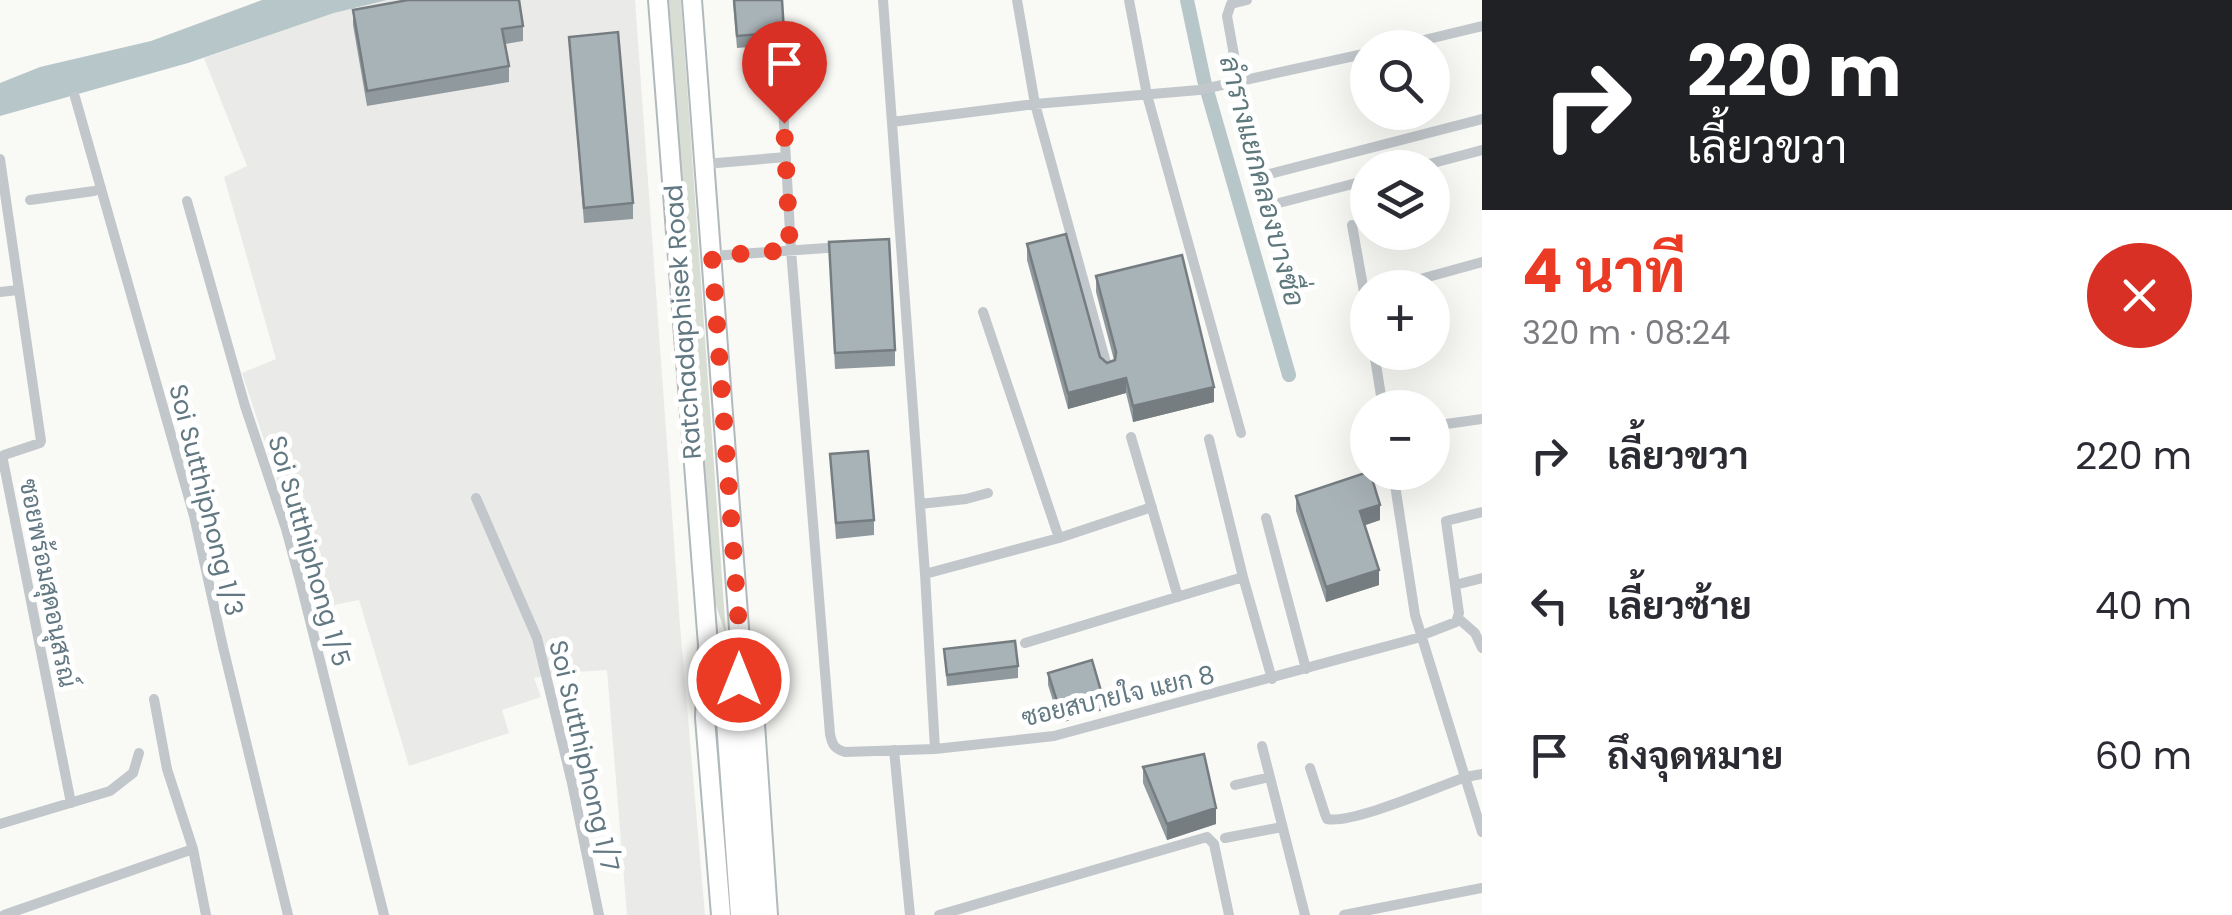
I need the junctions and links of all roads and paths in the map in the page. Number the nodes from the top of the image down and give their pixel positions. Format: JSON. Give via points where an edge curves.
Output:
{"nodes":[{"id":1,"x":658,"y":0,"type":"edge"},
{"id":2,"x":692,"y":0,"type":"edge"},
{"id":3,"x":883,"y":0,"type":"edge"},
{"id":4,"x":1018,"y":0,"type":"edge"},
{"id":5,"x":1129,"y":0,"type":"edge"},
{"id":6,"x":1246,"y":0,"type":"edge"},
{"id":7,"x":1482,"y":26,"type":"edge"},
{"id":8,"x":1450,"y":34,"type":"edge"},
{"id":9,"x":780,"y":54,"type":"dead end"},
{"id":10,"x":1350,"y":57,"type":"edge"},
{"id":11,"x":1239,"y":83,"type":"junction"},
{"id":12,"x":1147,"y":95,"type":"junction"},
{"id":13,"x":74,"y":97,"type":"dead end"},
{"id":14,"x":1035,"y":104,"type":"junction"},
{"id":15,"x":1482,"y":119,"type":"edge"},
{"id":16,"x":892,"y":122,"type":"junction"},
{"id":17,"x":1482,"y":150,"type":"edge"},
{"id":18,"x":786,"y":157,"type":"junction"},
{"id":19,"x":1450,"y":158,"type":"edge"},
{"id":20,"x":0,"y":159,"type":"edge"},
{"id":21,"x":705,"y":164,"type":"junction"},
{"id":22,"x":1258,"y":177,"type":"dead end"},
{"id":23,"x":1350,"y":185,"type":"edge"},
{"id":24,"x":101,"y":188,"type":"junction"},
{"id":25,"x":30,"y":200,"type":"dead end"},
{"id":26,"x":187,"y":201,"type":"dead end"},
{"id":27,"x":1278,"y":203,"type":"dead end"},
{"id":28,"x":902,"y":242,"type":"junction"},
{"id":29,"x":883,"y":244,"type":"edge"},
{"id":30,"x":846,"y":246,"type":"edge"},
{"id":31,"x":790,"y":250,"type":"junction"},
{"id":32,"x":712,"y":256,"type":"junction"},
{"id":33,"x":1482,"y":262,"type":"edge"},
{"id":34,"x":1450,"y":271,"type":"edge"},
{"id":35,"x":18,"y":290,"type":"junction"},
{"id":36,"x":0,"y":292,"type":"edge"},
{"id":37,"x":982,"y":312,"type":"dead end"},
{"id":38,"x":1108,"y":370,"type":"edge"},
{"id":39,"x":1482,"y":420,"type":"edge"},
{"id":40,"x":1450,"y":424,"type":"edge"},
{"id":41,"x":1241,"y":433,"type":"dead end"},
{"id":42,"x":1131,"y":437,"type":"dead end"},
{"id":43,"x":1209,"y":439,"type":"dead end"},
{"id":44,"x":1397,"y":490,"type":"edge"},
{"id":45,"x":988,"y":493,"type":"dead end"},
{"id":46,"x":476,"y":498,"type":"dead end"},
{"id":47,"x":920,"y":504,"type":"junction"},
{"id":48,"x":1152,"y":507,"type":"junction"},
{"id":49,"x":1482,"y":512,"type":"edge"},
{"id":50,"x":1266,"y":518,"type":"dead end"},
{"id":51,"x":1059,"y":538,"type":"junction"},
{"id":52,"x":925,"y":574,"type":"junction"},
{"id":53,"x":1243,"y":577,"type":"junction"},
{"id":54,"x":1482,"y":578,"type":"edge"},
{"id":55,"x":1454,"y":585,"type":"junction"},
{"id":56,"x":1178,"y":596,"type":"junction"},
{"id":57,"x":1459,"y":619,"type":"junction"},
{"id":58,"x":1420,"y":637,"type":"junction"},
{"id":59,"x":740,"y":641,"type":"junction"},
{"id":60,"x":1025,"y":643,"type":"dead end"},
{"id":61,"x":708,"y":645,"type":"junction"},
{"id":62,"x":1482,"y":648,"type":"edge"},
{"id":63,"x":1306,"y":669,"type":"junction"},
{"id":64,"x":1272,"y":679,"type":"junction"},
{"id":65,"x":154,"y":699,"type":"dead end"},
{"id":66,"x":1262,"y":746,"type":"dead end"},
{"id":67,"x":935,"y":749,"type":"junction"},
{"id":68,"x":894,"y":750,"type":"junction"},
{"id":69,"x":139,"y":754,"type":"dead end"},
{"id":70,"x":1310,"y":768,"type":"dead end"},
{"id":71,"x":1482,"y":774,"type":"edge"},
{"id":72,"x":1270,"y":777,"type":"junction"},
{"id":73,"x":1466,"y":777,"type":"junction"},
{"id":74,"x":1235,"y":785,"type":"dead end"},
{"id":75,"x":71,"y":803,"type":"junction"},
{"id":76,"x":0,"y":824,"type":"edge"},
{"id":77,"x":1282,"y":826,"type":"junction"},
{"id":78,"x":1482,"y":832,"type":"edge"},
{"id":79,"x":1225,"y":838,"type":"dead end"},
{"id":80,"x":192,"y":849,"type":"junction"},
{"id":81,"x":1482,"y":888,"type":"edge"},
{"id":82,"x":4,"y":915,"type":"edge"},
{"id":83,"x":206,"y":915,"type":"edge"},
{"id":84,"x":288,"y":915,"type":"edge"},
{"id":85,"x":384,"y":915,"type":"edge"},
{"id":86,"x":599,"y":915,"type":"edge"},
{"id":87,"x":721,"y":915,"type":"edge"},
{"id":88,"x":740,"y":915,"type":"edge"},
{"id":89,"x":753,"y":915,"type":"edge"},
{"id":90,"x":768,"y":915,"type":"edge"},
{"id":91,"x":910,"y":915,"type":"edge"},
{"id":92,"x":938,"y":915,"type":"edge"},
{"id":93,"x":1230,"y":915,"type":"edge"},
{"id":94,"x":1305,"y":915,"type":"edge"},
{"id":95,"x":1344,"y":915,"type":"edge"}],
"edges":[{"from":1,"to":61,"type":"main road","name":"Ratchadaphisek Road"},
{"from":2,"to":21,"type":"main road","name":"Ratchadaphisek Road"},
{"from":3,"to":16,"type":"street"},
{"from":4,"to":14,"type":"street"},
{"from":5,"to":12,"type":"street"},
{"from":6,"to":11,"type":"street","via":[[1231,4],[1227,16]]},
{"from":7,"to":8,"type":"street"},
{"from":9,"to":18,"type":"street"},
{"from":10,"to":11,"type":"street"},
{"from":11,"to":12,"type":"street"},
{"from":12,"to":14,"type":"street"},
{"from":12,"to":41,"type":"street"},
{"from":13,"to":24,"type":"street","name":"Soi Sutthiphong 1/3"},
{"from":14,"to":16,"type":"street"},
{"from":14,"to":38,"type":"street"},
{"from":15,"to":22,"type":"street"},
{"from":16,"to":28,"type":"street"},
{"from":17,"to":19,"type":"street"},
{"from":18,"to":21,"type":"street"},
{"from":18,"to":31,"type":"street"},
{"from":20,"to":35,"type":"street","name":"ซอยพร้อมสุดอนุสรณ์"},
{"from":21,"to":32,"type":"main road","name":"Ratchadaphisek Road"},
{"from":23,"to":27,"type":"street"},
{"from":24,"to":25,"type":"street"},
{"from":24,"to":84,"type":"street","name":"Soi Sutthiphong 1/3","via":[[194,516]]},
{"from":26,"to":85,"type":"street","name":"Soi Sutthiphong 1/5","via":[[310,613]]},
{"from":28,"to":29,"type":"street"},
{"from":28,"to":47,"type":"street"},
{"from":30,"to":31,"type":"street"},
{"from":31,"to":32,"type":"street"},
{"from":31,"to":68,"type":"street","name":"ซอยสบายใจ แยก 8","via":[[832,744],[837,750]]},
{"from":32,"to":59,"type":"main road","name":"Ratchadaphisek Road"},
{"from":33,"to":34,"type":"street"},
{"from":35,"to":36,"type":"street"},
{"from":35,"to":75,"type":"street","name":"ซอยพร้อมสุดอนุสรณ์","via":[[41,441],[3,460]]},
{"from":37,"to":51,"type":"street"},
{"from":39,"to":40,"type":"street"},
{"from":42,"to":48,"type":"street"},
{"from":43,"to":53,"type":"street"},
{"from":44,"to":58,"type":"street"},
{"from":45,"to":47,"type":"street"},
{"from":46,"to":86,"type":"street","name":"Soi Sutthiphong 1/7","via":[[538,638]]},
{"from":47,"to":52,"type":"street"},
{"from":48,"to":51,"type":"street"},
{"from":48,"to":56,"type":"street"},
{"from":49,"to":55,"type":"street","via":[[1446,521]]},
{"from":50,"to":63,"type":"street"},
{"from":51,"to":52,"type":"street"},
{"from":52,"to":67,"type":"street"},
{"from":53,"to":56,"type":"street"},
{"from":53,"to":64,"type":"street"},
{"from":54,"to":55,"type":"street"},
{"from":55,"to":57,"type":"street"},
{"from":56,"to":60,"type":"street"},
{"from":57,"to":58,"type":"street","name":"ซอยสบายใจ แยก 8"},
{"from":57,"to":62,"type":"street"},
{"from":58,"to":63,"type":"street","name":"ซอยสบายใจ แยก 8"},
{"from":58,"to":73,"type":"street"},
{"from":59,"to":89,"type":"main road","name":"Ratchadaphisek Road","via":[[738,720]]},
{"from":59,"to":90,"type":"main road","name":"Ratchadaphisek Road","via":[[755,724]]},
{"from":61,"to":87,"type":"main road","name":"Ratchadaphisek Road","via":[[705,718]]},
{"from":61,"to":88,"type":"main road","name":"Ratchadaphisek Road","via":[[726,720]]},
{"from":63,"to":64,"type":"street","name":"ซอยสบายใจ แยก 8"},
{"from":64,"to":67,"type":"street","name":"ซอยสบายใจ แยก 8","via":[[1054,736]]},
{"from":65,"to":80,"type":"street"},
{"from":66,"to":72,"type":"street"},
{"from":67,"to":68,"type":"street","name":"ซอยสบายใจ แยก 8"},
{"from":68,"to":91,"type":"street"},
{"from":69,"to":75,"type":"street","via":[[120,785]]},
{"from":70,"to":73,"type":"street","via":[[1324,814],[1333,820]]},
{"from":71,"to":73,"type":"street"},
{"from":72,"to":74,"type":"street"},
{"from":72,"to":77,"type":"street"},
{"from":73,"to":78,"type":"street"},
{"from":75,"to":76,"type":"street"},
{"from":77,"to":79,"type":"street"},
{"from":77,"to":94,"type":"street"},
{"from":80,"to":82,"type":"street"},
{"from":80,"to":83,"type":"street"},
{"from":81,"to":95,"type":"street"},
{"from":92,"to":93,"type":"street","via":[[1207,837]]}]}
